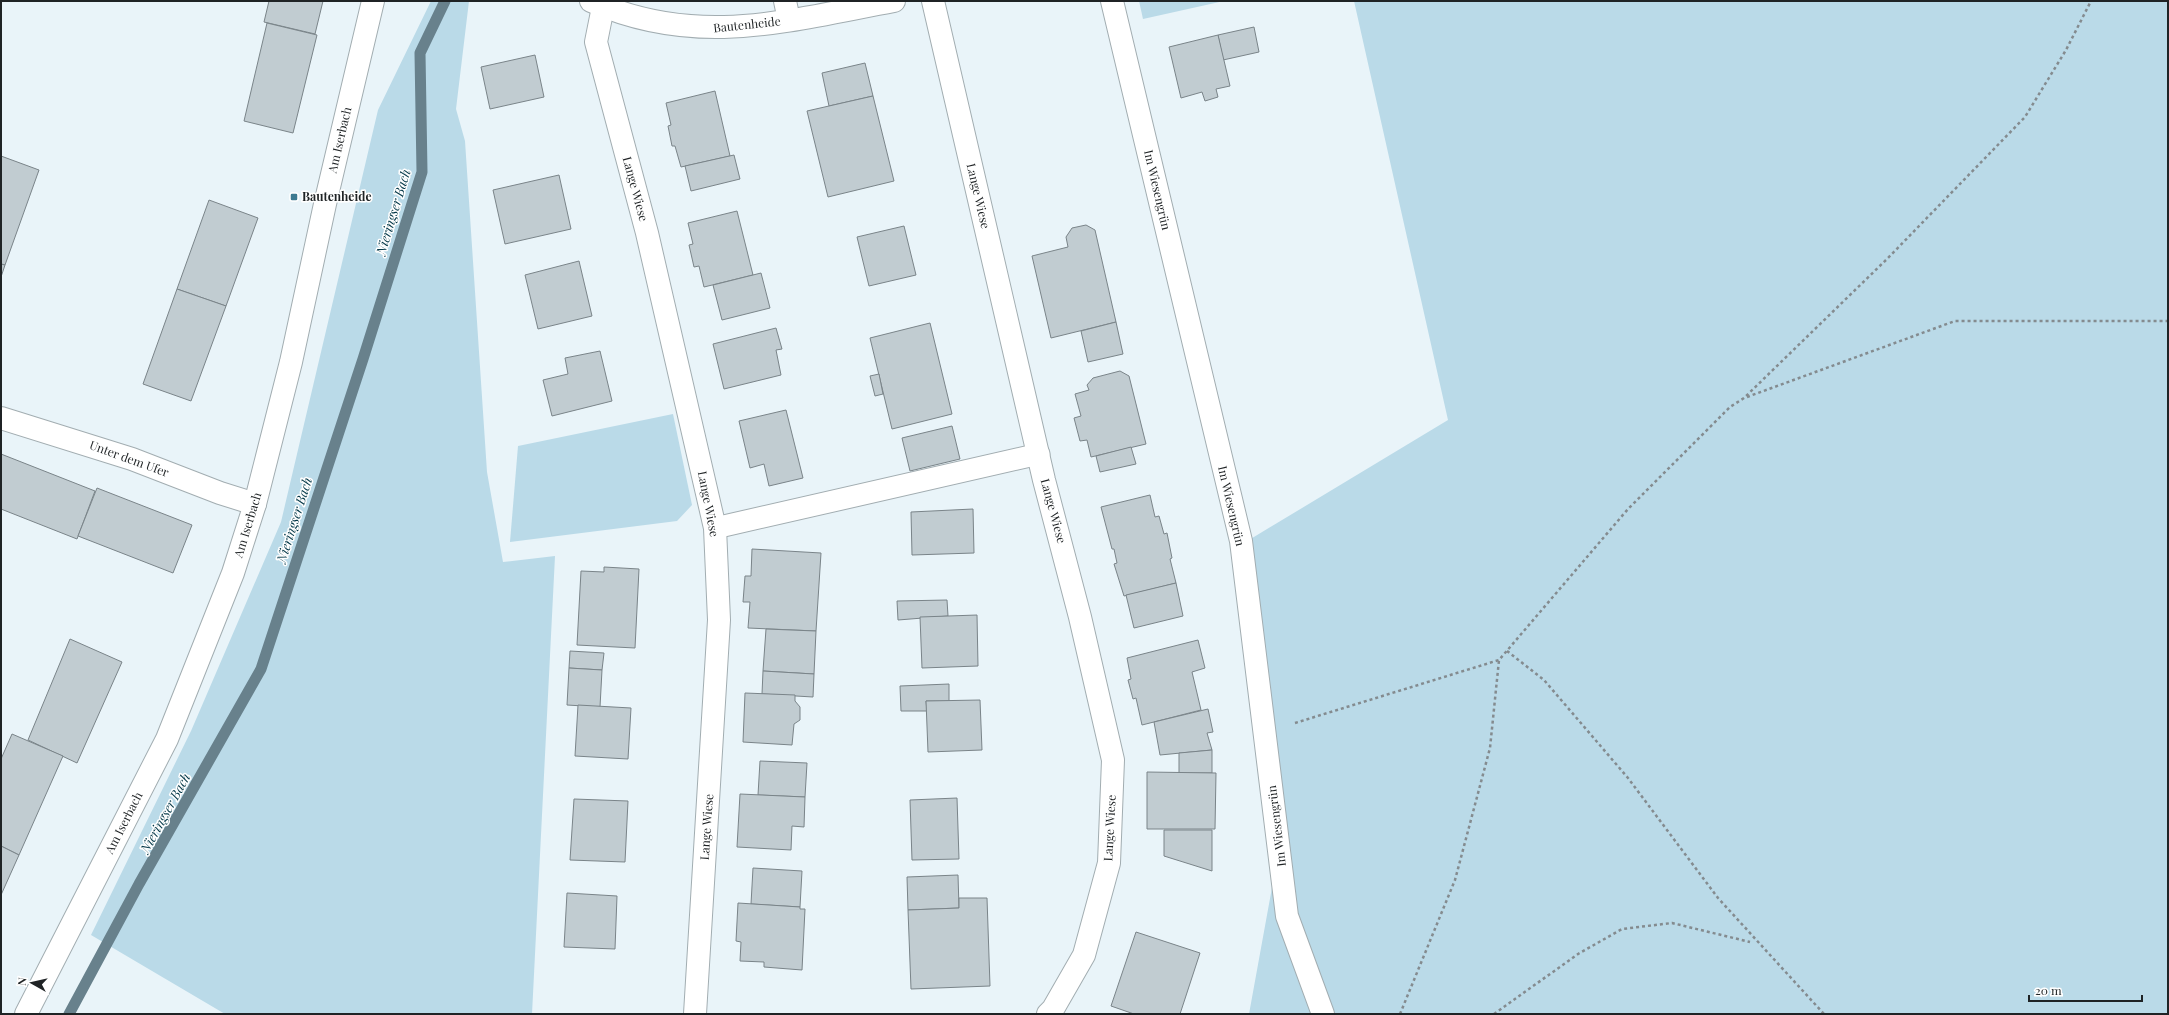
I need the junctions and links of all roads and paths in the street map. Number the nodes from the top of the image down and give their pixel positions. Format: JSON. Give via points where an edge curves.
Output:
{"nodes":[{"id":1,"x":373,"y":1,"type":"edge"},
{"id":2,"x":894,"y":1,"type":"edge"},
{"id":3,"x":933,"y":1,"type":"edge"},
{"id":4,"x":1112,"y":1,"type":"edge"},
{"id":5,"x":2091,"y":1,"type":"edge"},
{"id":6,"x":597,"y":4,"type":"edge"},
{"id":7,"x":787,"y":11,"type":"edge"},
{"id":8,"x":2168,"y":321,"type":"edge"},
{"id":9,"x":1744,"y":398,"type":"junction"},
{"id":10,"x":1,"y":418,"type":"edge"},
{"id":11,"x":1038,"y":454,"type":"junction"},
{"id":12,"x":255,"y":504,"type":"junction"},
{"id":13,"x":715,"y":528,"type":"junction"},
{"id":14,"x":1507,"y":651,"type":"junction"},
{"id":15,"x":1499,"y":660,"type":"junction"},
{"id":16,"x":1266,"y":732,"type":"junction"},
{"id":17,"x":1750,"y":942,"type":"dead end"},
{"id":18,"x":26,"y":1014,"type":"edge"},
{"id":19,"x":695,"y":1014,"type":"edge"},
{"id":20,"x":1048,"y":1014,"type":"edge"},
{"id":21,"x":1323,"y":1014,"type":"edge"},
{"id":22,"x":1400,"y":1014,"type":"edge"},
{"id":23,"x":1494,"y":1014,"type":"edge"},
{"id":24,"x":1824,"y":1014,"type":"edge"}],
"edges":[{"from":1,"to":12,"type":"street","name":"Am Iserbach","via":[[291,362]]},
{"from":2,"to":7,"type":"street","name":"Bautenheide"},
{"from":3,"to":11,"type":"street","name":"Lange Wiese"},
{"from":4,"to":16,"type":"street","name":"Im Wiesengrün","via":[[1241,541]]},
{"from":5,"to":9,"type":"path","via":[[2066,50],[2025,117],[1887,259]]},
{"from":6,"to":7,"type":"street","name":"Bautenheide","via":[[673,26],[711,29],[746,27]]},
{"from":6,"to":13,"type":"street","name":"Lange Wiese","via":[[596,42],[647,233]]},
{"from":8,"to":9,"type":"path","via":[[1955,321]]},
{"from":9,"to":14,"type":"path","via":[[1730,408],[1628,509]]},
{"from":10,"to":12,"type":"street","name":"Unter dem Ufer","via":[[132,459]]},
{"from":11,"to":13,"type":"lane"},
{"from":11,"to":20,"type":"street","name":"Lange Wiese","via":[[1113,760],[1110,863],[1084,955],[1054,1009]]},
{"from":12,"to":18,"type":"street","name":"Am Iserbach","via":[[233,573],[167,739]]},
{"from":13,"to":19,"type":"street","name":"Lange Wiese","via":[[719,620]]},
{"from":14,"to":15,"type":"path"},
{"from":14,"to":24,"type":"path","via":[[1544,680],[1628,778],[1718,898]]},
{"from":15,"to":16,"type":"path"},
{"from":15,"to":22,"type":"path","via":[[1490,748],[1455,880]]},
{"from":16,"to":21,"type":"street","name":"Im Wiesengrün","via":[[1287,916]]},
{"from":17,"to":23,"type":"path","via":[[1672,923],[1622,929],[1578,954]]}]}
